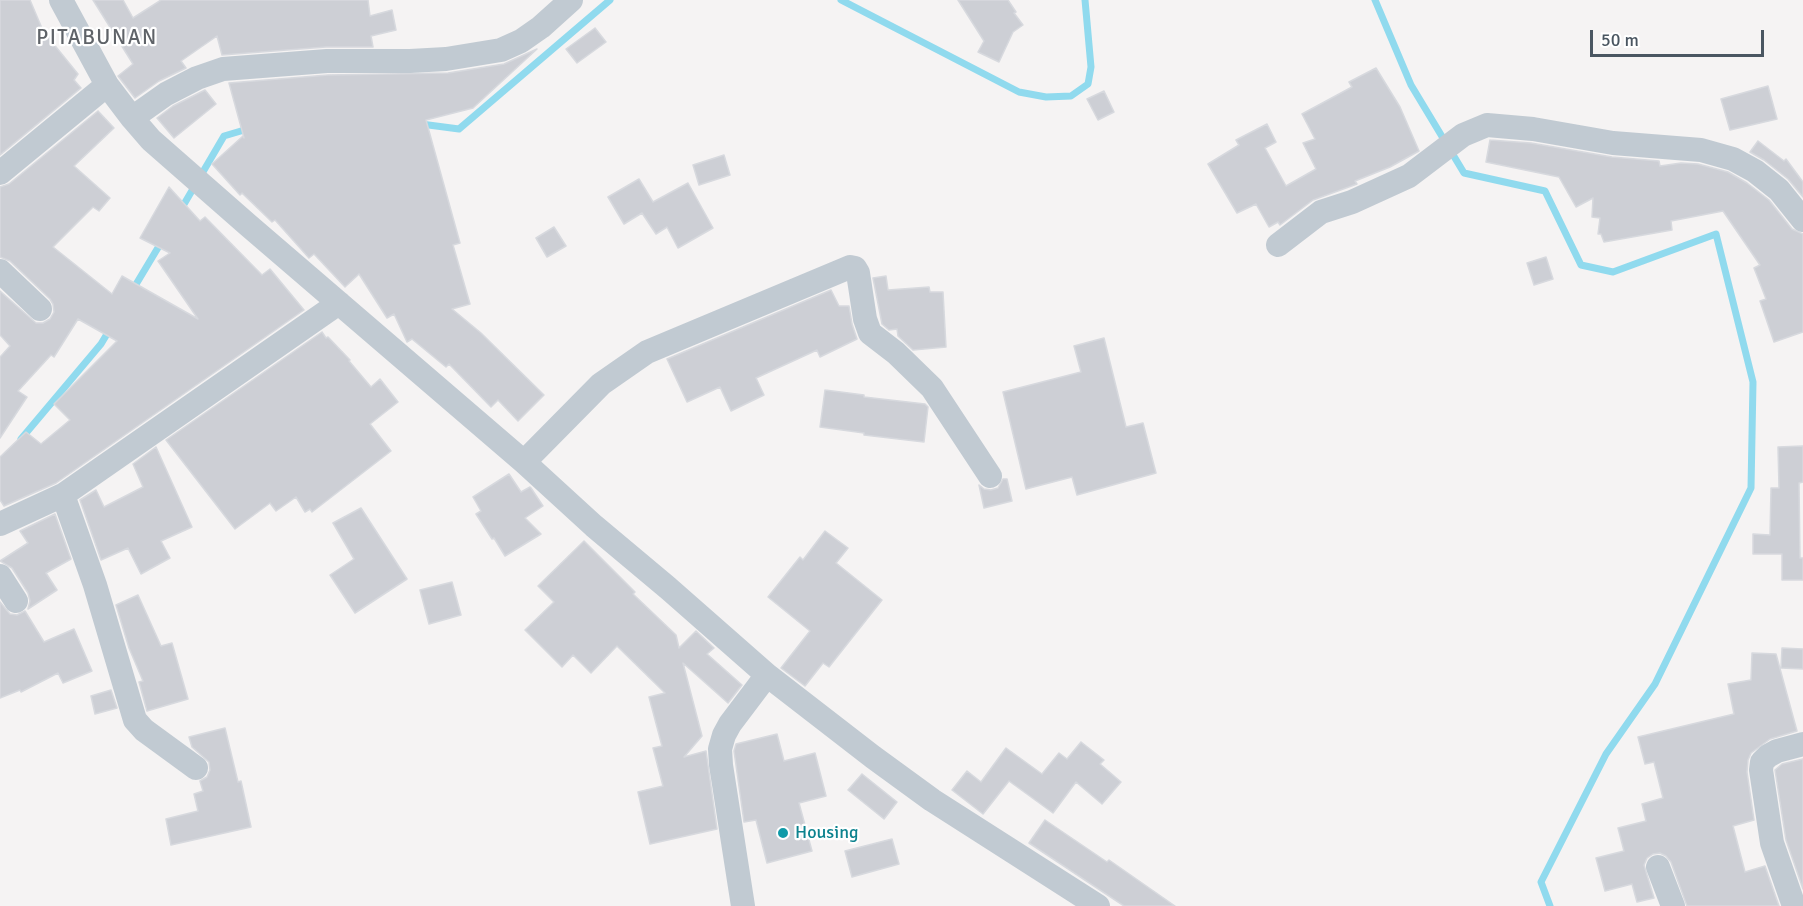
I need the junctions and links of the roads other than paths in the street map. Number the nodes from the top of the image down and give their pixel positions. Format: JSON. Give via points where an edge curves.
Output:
{"nodes":[{"id":1,"x":61,"y":0,"type":"edge"},
{"id":2,"x":572,"y":0,"type":"edge"},
{"id":3,"x":107,"y":85,"type":"junction"},
{"id":4,"x":132,"y":118,"type":"junction"},
{"id":5,"x":0,"y":173,"type":"edge"},
{"id":6,"x":1803,"y":220,"type":"edge"},
{"id":7,"x":1278,"y":245,"type":"dead end"},
{"id":8,"x":0,"y":271,"type":"edge"},
{"id":9,"x":339,"y":303,"type":"junction"},
{"id":10,"x":40,"y":309,"type":"dead end"},
{"id":11,"x":524,"y":462,"type":"junction"},
{"id":12,"x":990,"y":476,"type":"dead end"},
{"id":13,"x":63,"y":495,"type":"junction"},
{"id":14,"x":0,"y":524,"type":"edge"},
{"id":15,"x":0,"y":576,"type":"edge"},
{"id":16,"x":16,"y":601,"type":"dead end"},
{"id":17,"x":767,"y":675,"type":"junction"},
{"id":18,"x":1803,"y":744,"type":"edge"},
{"id":19,"x":196,"y":768,"type":"dead end"},
{"id":20,"x":1658,"y":867,"type":"dead end"},
{"id":21,"x":743,"y":906,"type":"edge"},
{"id":22,"x":1098,"y":906,"type":"edge"},
{"id":23,"x":1673,"y":906,"type":"edge"},
{"id":24,"x":1794,"y":906,"type":"edge"}],
"edges":[{"from":1,"to":3,"type":"street"},
{"from":2,"to":4,"type":"street","via":[[541,27],[501,50],[446,59],[327,61],[223,69],[166,94]]},
{"from":3,"to":4,"type":"street"},
{"from":3,"to":5,"type":"street"},
{"from":4,"to":9,"type":"street","via":[[151,140]]},
{"from":6,"to":7,"type":"street","via":[[1779,190],[1733,159],[1701,150],[1613,143],[1487,125],[1463,135],[1409,176],[1321,212]]},
{"from":8,"to":10,"type":"street"},
{"from":9,"to":11,"type":"street"},
{"from":9,"to":13,"type":"street"},
{"from":11,"to":12,"type":"street","via":[[601,384],[647,352],[850,267],[858,273],[870,333],[932,388]]},
{"from":11,"to":17,"type":"street"},
{"from":13,"to":14,"type":"street"},
{"from":13,"to":19,"type":"street","via":[[95,585],[135,720]]},
{"from":15,"to":16,"type":"street"},
{"from":17,"to":21,"type":"street","via":[[730,724],[720,749]]},
{"from":17,"to":22,"type":"street","via":[[932,800]]},
{"from":18,"to":24,"type":"street","via":[[1768,756],[1761,770],[1772,843]]},
{"from":20,"to":23,"type":"street"}]}
